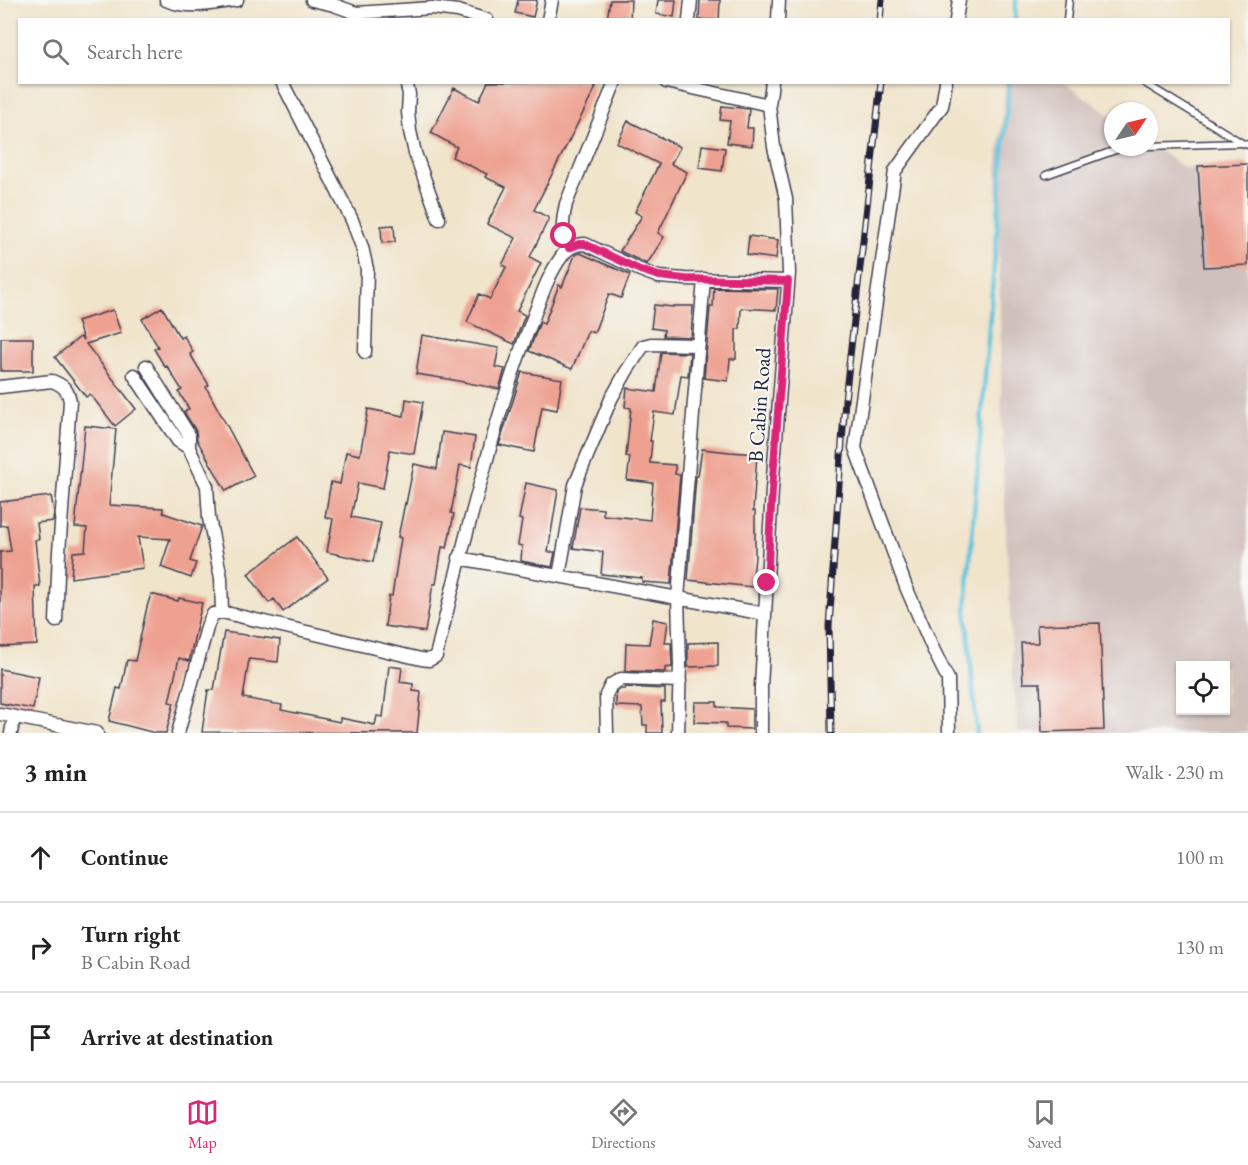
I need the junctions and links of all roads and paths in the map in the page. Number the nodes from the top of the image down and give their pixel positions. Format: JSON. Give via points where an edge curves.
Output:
{"nodes":[{"id":1,"x":166,"y":0,"type":"edge"},
{"id":2,"x":237,"y":0,"type":"edge"},
{"id":3,"x":312,"y":0,"type":"edge"},
{"id":4,"x":552,"y":0,"type":"edge"},
{"id":5,"x":691,"y":0,"type":"edge"},
{"id":6,"x":779,"y":0,"type":"edge"},
{"id":7,"x":959,"y":0,"type":"edge"},
{"id":8,"x":1069,"y":0,"type":"edge"},
{"id":9,"x":356,"y":13,"type":"junction"},
{"id":10,"x":371,"y":16,"type":"edge"},
{"id":11,"x":347,"y":18,"type":"edge"},
{"id":12,"x":481,"y":18,"type":"edge"},
{"id":13,"x":548,"y":18,"type":"edge"},
{"id":14,"x":689,"y":18,"type":"edge"},
{"id":15,"x":778,"y":18,"type":"edge"},
{"id":16,"x":956,"y":18,"type":"edge"},
{"id":17,"x":1067,"y":18,"type":"edge"},
{"id":18,"x":283,"y":84,"type":"edge"},
{"id":19,"x":406,"y":84,"type":"edge"},
{"id":20,"x":614,"y":84,"type":"edge"},
{"id":21,"x":682,"y":84,"type":"edge"},
{"id":22,"x":772,"y":84,"type":"edge"},
{"id":23,"x":946,"y":84,"type":"edge"},
{"id":24,"x":1146,"y":84,"type":"edge"},
{"id":25,"x":770,"y":105,"type":"junction"},
{"id":26,"x":1245,"y":144,"type":"edge"},
{"id":27,"x":1158,"y":146,"type":"edge"},
{"id":28,"x":1104,"y":154,"type":"edge"},
{"id":29,"x":1046,"y":175,"type":"dead end"},
{"id":30,"x":439,"y":219,"type":"dead end"},
{"id":31,"x":569,"y":248,"type":"junction"},
{"id":32,"x":704,"y":279,"type":"junction"},
{"id":33,"x":788,"y":281,"type":"junction"},
{"id":34,"x":698,"y":345,"type":"junction"},
{"id":35,"x":365,"y":352,"type":"dead end"},
{"id":36,"x":146,"y":366,"type":"dead end"},
{"id":37,"x":134,"y":375,"type":"dead end"},
{"id":38,"x":0,"y":387,"type":"edge"},
{"id":39,"x":189,"y":448,"type":"junction"},
{"id":40,"x":459,"y":558,"type":"junction"},
{"id":41,"x":559,"y":576,"type":"junction"},
{"id":42,"x":678,"y":598,"type":"junction"},
{"id":43,"x":222,"y":612,"type":"junction"},
{"id":44,"x":765,"y":614,"type":"junction"},
{"id":45,"x":56,"y":621,"type":"dead end"},
{"id":46,"x":680,"y":681,"type":"junction"},
{"id":47,"x":0,"y":714,"type":"edge"},
{"id":48,"x":14,"y":717,"type":"junction"},
{"id":49,"x":11,"y":733,"type":"edge"},
{"id":50,"x":97,"y":733,"type":"edge"},
{"id":51,"x":178,"y":733,"type":"edge"},
{"id":52,"x":607,"y":733,"type":"edge"},
{"id":53,"x":678,"y":733,"type":"edge"},
{"id":54,"x":761,"y":733,"type":"edge"},
{"id":55,"x":949,"y":733,"type":"edge"}],
"edges":[{"from":1,"to":2,"type":"street","via":[[201,5]]},
{"from":3,"to":9,"type":"street"},
{"from":4,"to":13,"type":"street"},
{"from":5,"to":14,"type":"street"},
{"from":6,"to":15,"type":"street"},
{"from":7,"to":16,"type":"street"},
{"from":8,"to":17,"type":"lane"},
{"from":9,"to":10,"type":"street"},
{"from":9,"to":11,"type":"street"},
{"from":10,"to":12,"type":"street","via":[[432,8]]},
{"from":18,"to":35,"type":"street","via":[[362,247],[367,269]]},
{"from":19,"to":30,"type":"street","via":[[415,153]]},
{"from":20,"to":31,"type":"street","via":[[566,204],[564,236]]},
{"from":21,"to":25,"type":"street"},
{"from":22,"to":25,"type":"street","name":"B Cabin Road"},
{"from":23,"to":55,"type":"street","via":[[942,106],[895,171],[855,448],[906,587],[948,679]]},
{"from":24,"to":26,"type":"lane"},
{"from":25,"to":33,"type":"street","name":"B Cabin Road","via":[[774,147],[786,199]]},
{"from":26,"to":27,"type":"lane"},
{"from":28,"to":29,"type":"lane"},
{"from":31,"to":32,"type":"street","via":[[585,244],[659,276]]},
{"from":31,"to":40,"type":"street","via":[[550,278],[516,361]]},
{"from":32,"to":33,"type":"street"},
{"from":32,"to":34,"type":"street"},
{"from":33,"to":44,"type":"street","name":"B Cabin Road"},
{"from":34,"to":41,"type":"street","via":[[643,346],[626,372],[576,486]]},
{"from":34,"to":42,"type":"street"},
{"from":36,"to":39,"type":"street","via":[[189,435]]},
{"from":37,"to":39,"type":"street","via":[[178,441]]},
{"from":38,"to":45,"type":"street","via":[[52,381],[68,392]]},
{"from":39,"to":43,"type":"street","via":[[207,486],[208,518],[221,578]]},
{"from":40,"to":41,"type":"street"},
{"from":40,"to":43,"type":"street","via":[[436,656],[429,660]]},
{"from":41,"to":42,"type":"street"},
{"from":42,"to":44,"type":"street"},
{"from":42,"to":46,"type":"street"},
{"from":43,"to":51,"type":"street","via":[[213,614],[208,624]]},
{"from":44,"to":54,"type":"street","name":"B Cabin Road"},
{"from":46,"to":52,"type":"street","via":[[621,679],[611,685],[606,695]]},
{"from":46,"to":53,"type":"street"},
{"from":47,"to":48,"type":"street"},
{"from":48,"to":49,"type":"street"},
{"from":48,"to":50,"type":"street"}]}
